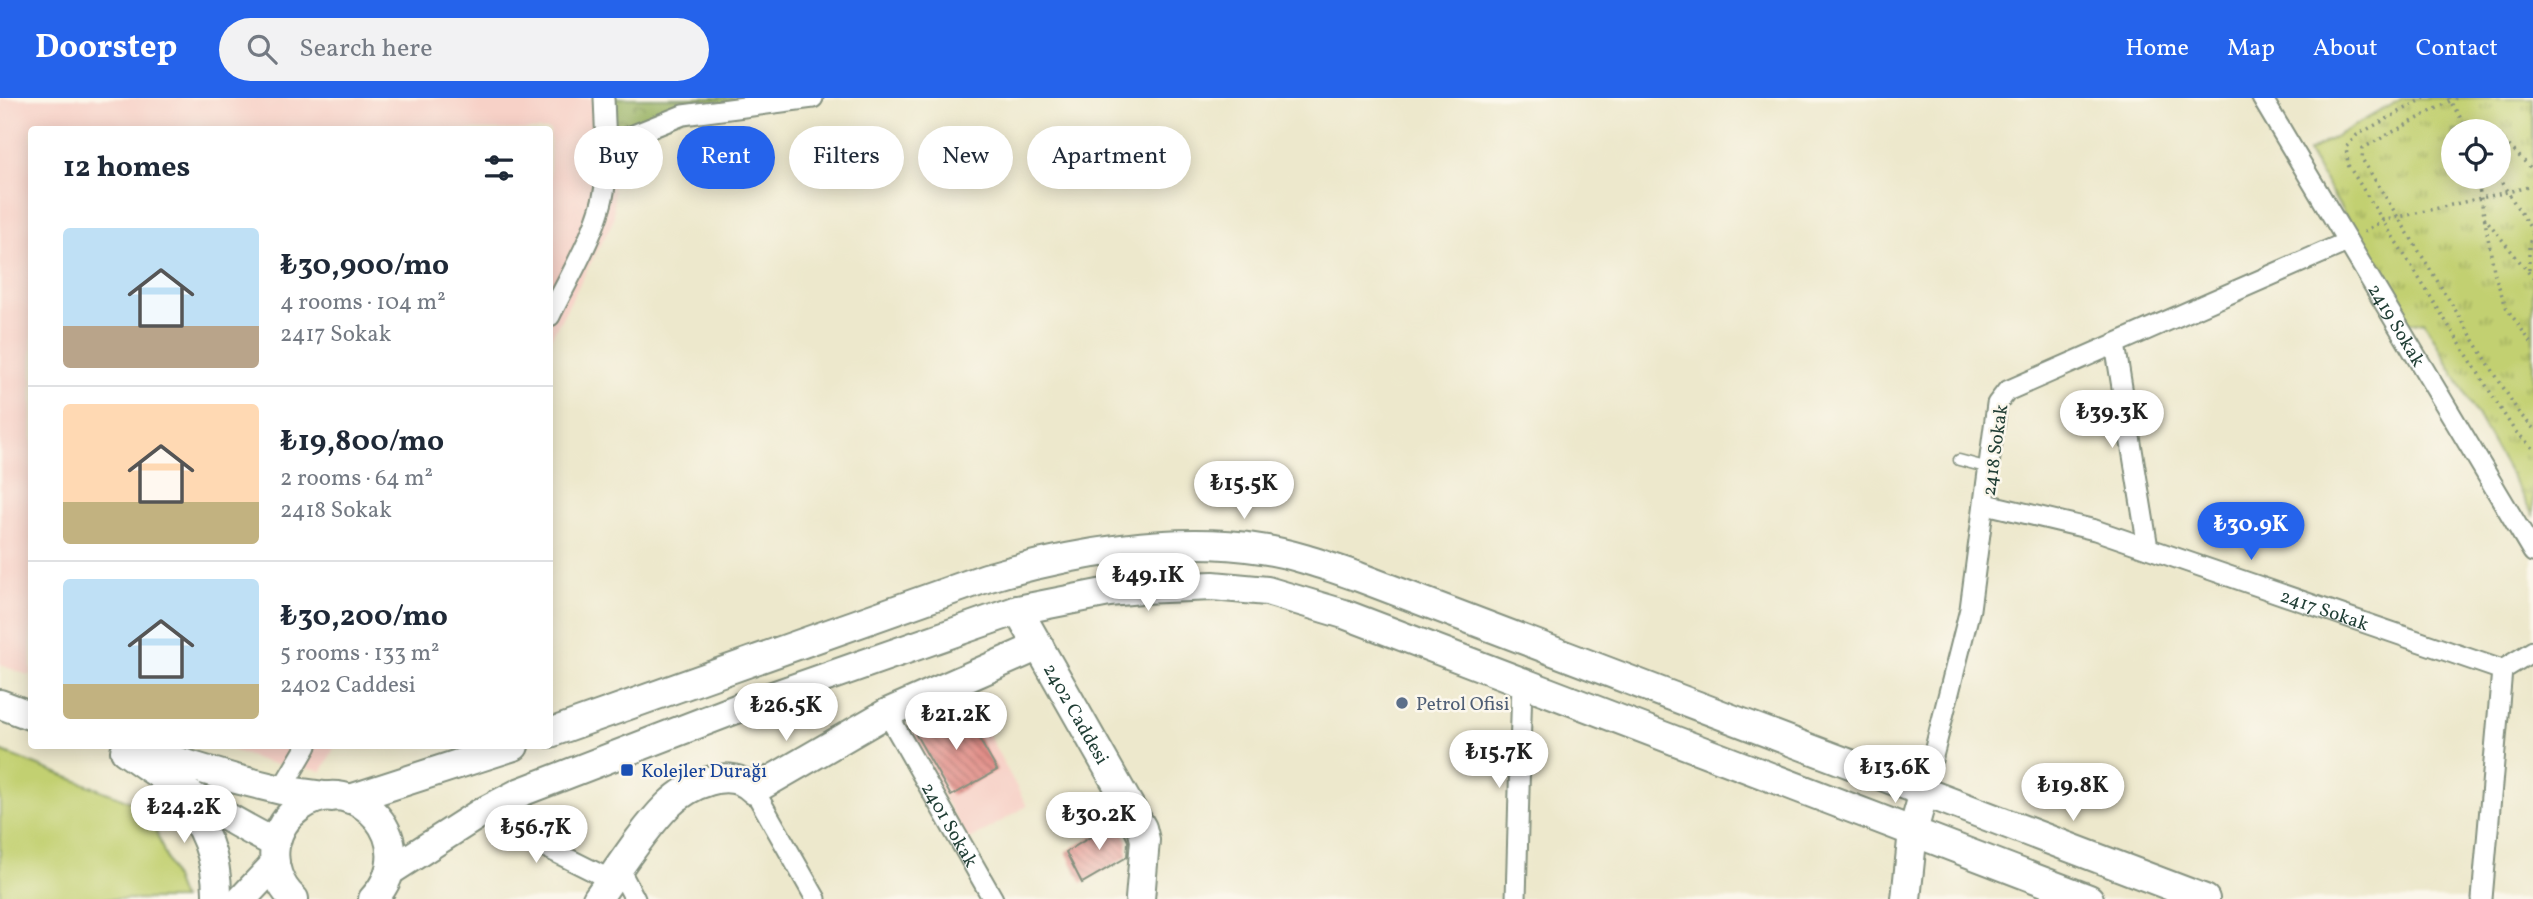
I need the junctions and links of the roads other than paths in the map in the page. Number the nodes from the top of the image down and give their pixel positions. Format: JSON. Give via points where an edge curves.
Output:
{"nodes":[{"id":1,"x":604,"y":98,"type":"edge"},
{"id":2,"x":813,"y":98,"type":"edge"},
{"id":3,"x":2262,"y":98,"type":"edge"},
{"id":4,"x":605,"y":126,"type":"edge"},
{"id":5,"x":656,"y":126,"type":"edge"},
{"id":6,"x":604,"y":189,"type":"edge"},
{"id":7,"x":2347,"y":242,"type":"junction"},
{"id":8,"x":553,"y":310,"type":"edge"},
{"id":9,"x":2115,"y":344,"type":"junction"},
{"id":10,"x":1959,"y":460,"type":"dead end"},
{"id":11,"x":1990,"y":468,"type":"junction"},
{"id":12,"x":1986,"y":504,"type":"junction"},
{"id":13,"x":2148,"y":548,"type":"junction"},
{"id":14,"x":2533,"y":552,"type":"edge"},
{"id":15,"x":1018,"y":610,"type":"junction"},
{"id":16,"x":1039,"y":646,"type":"junction"},
{"id":17,"x":2533,"y":651,"type":"edge"},
{"id":18,"x":2502,"y":670,"type":"junction"},
{"id":19,"x":1522,"y":682,"type":"junction"},
{"id":20,"x":0,"y":704,"type":"edge"},
{"id":21,"x":887,"y":713,"type":"junction"},
{"id":22,"x":28,"y":714,"type":"edge"},
{"id":23,"x":553,"y":732,"type":"edge"},
{"id":24,"x":119,"y":749,"type":"edge"},
{"id":25,"x":122,"y":749,"type":"edge"},
{"id":26,"x":305,"y":749,"type":"edge"},
{"id":27,"x":504,"y":749,"type":"edge"},
{"id":28,"x":172,"y":784,"type":"junction"},
{"id":29,"x":281,"y":790,"type":"junction"},
{"id":30,"x":754,"y":790,"type":"junction"},
{"id":31,"x":1924,"y":792,"type":"junction"},
{"id":32,"x":340,"y":798,"type":"junction"},
{"id":33,"x":479,"y":814,"type":"junction"},
{"id":34,"x":1913,"y":831,"type":"junction"},
{"id":35,"x":275,"y":853,"type":"junction"},
{"id":36,"x":390,"y":871,"type":"junction"},
{"id":37,"x":609,"y":883,"type":"edge"},
{"id":38,"x":218,"y":899,"type":"edge"},
{"id":39,"x":242,"y":899,"type":"edge"},
{"id":40,"x":294,"y":899,"type":"edge"},
{"id":41,"x":373,"y":899,"type":"edge"},
{"id":42,"x":635,"y":899,"type":"edge"},
{"id":43,"x":816,"y":899,"type":"edge"},
{"id":44,"x":993,"y":899,"type":"edge"},
{"id":45,"x":1140,"y":899,"type":"edge"},
{"id":46,"x":1516,"y":899,"type":"edge"},
{"id":47,"x":1906,"y":899,"type":"edge"},
{"id":48,"x":2089,"y":899,"type":"edge"},
{"id":49,"x":2205,"y":899,"type":"edge"},
{"id":50,"x":2482,"y":899,"type":"edge"}],
"edges":[{"from":1,"to":4,"type":"street"},
{"from":2,"to":5,"type":"street","via":[[683,115]]},
{"from":3,"to":7,"type":"street","name":"2419 Sokak"},
{"from":6,"to":8,"type":"street","via":[[587,241]]},
{"from":7,"to":9,"type":"street","name":"2418 Sokak"},
{"from":7,"to":14,"type":"street","name":"2419 Sokak"},
{"from":9,"to":11,"type":"street","name":"2418 Sokak","via":[[2001,396]]},
{"from":9,"to":13,"type":"street"},
{"from":10,"to":11,"type":"lane"},
{"from":11,"to":12,"type":"street","name":"2418 Sokak"},
{"from":12,"to":13,"type":"street","name":"2417 Sokak"},
{"from":12,"to":31,"type":"street","name":"2418 Sokak","via":[[1970,609]]},
{"from":13,"to":18,"type":"street","name":"2417 Sokak"},
{"from":15,"to":16,"type":"main road","name":"2402 Caddesi"},
{"from":15,"to":19,"type":"main road","via":[[1141,589],[1213,586],[1267,591],[1344,614]]},
{"from":15,"to":33,"type":"main road","via":[[744,706],[521,792]]},
{"from":16,"to":21,"type":"main road"},
{"from":16,"to":45,"type":"main road","name":"2402 Caddesi","via":[[1144,834]]},
{"from":17,"to":18,"type":"street"},
{"from":18,"to":50,"type":"street"},
{"from":19,"to":34,"type":"main road"},
{"from":19,"to":46,"type":"street"},
{"from":20,"to":22,"type":"main road"},
{"from":21,"to":30,"type":"main road"},
{"from":21,"to":44,"type":"street","name":"2401 Sokak"},
{"from":23,"to":31,"type":"main road","via":[[1035,564],[1135,549],[1217,544],[1290,554],[1359,577]]},
{"from":24,"to":28,"type":"main road"},
{"from":25,"to":29,"type":"main road"},
{"from":26,"to":29,"type":"street"},
{"from":27,"to":32,"type":"main road"},
{"from":28,"to":35,"type":"main road","via":[[247,829]]},
{"from":28,"to":38,"type":"main road","via":[[204,830],[216,868]]},
{"from":29,"to":32,"type":"main road"},
{"from":30,"to":37,"type":"main road","via":[[730,777],[688,790],[665,808]]},
{"from":30,"to":43,"type":"street"},
{"from":31,"to":34,"type":"main road"},
{"from":31,"to":49,"type":"main road"},
{"from":32,"to":35,"type":"main road","via":[[306,802],[292,813],[281,826]]},
{"from":32,"to":36,"type":"main road","via":[[372,811],[383,823],[391,846]]},
{"from":33,"to":36,"type":"main road"},
{"from":33,"to":37,"type":"street"},
{"from":34,"to":47,"type":"main road"},
{"from":34,"to":48,"type":"main road"},
{"from":35,"to":39,"type":"main road"},
{"from":35,"to":40,"type":"main road","via":[[279,880]]},
{"from":36,"to":41,"type":"main road"},
{"from":37,"to":42,"type":"street"}]}
